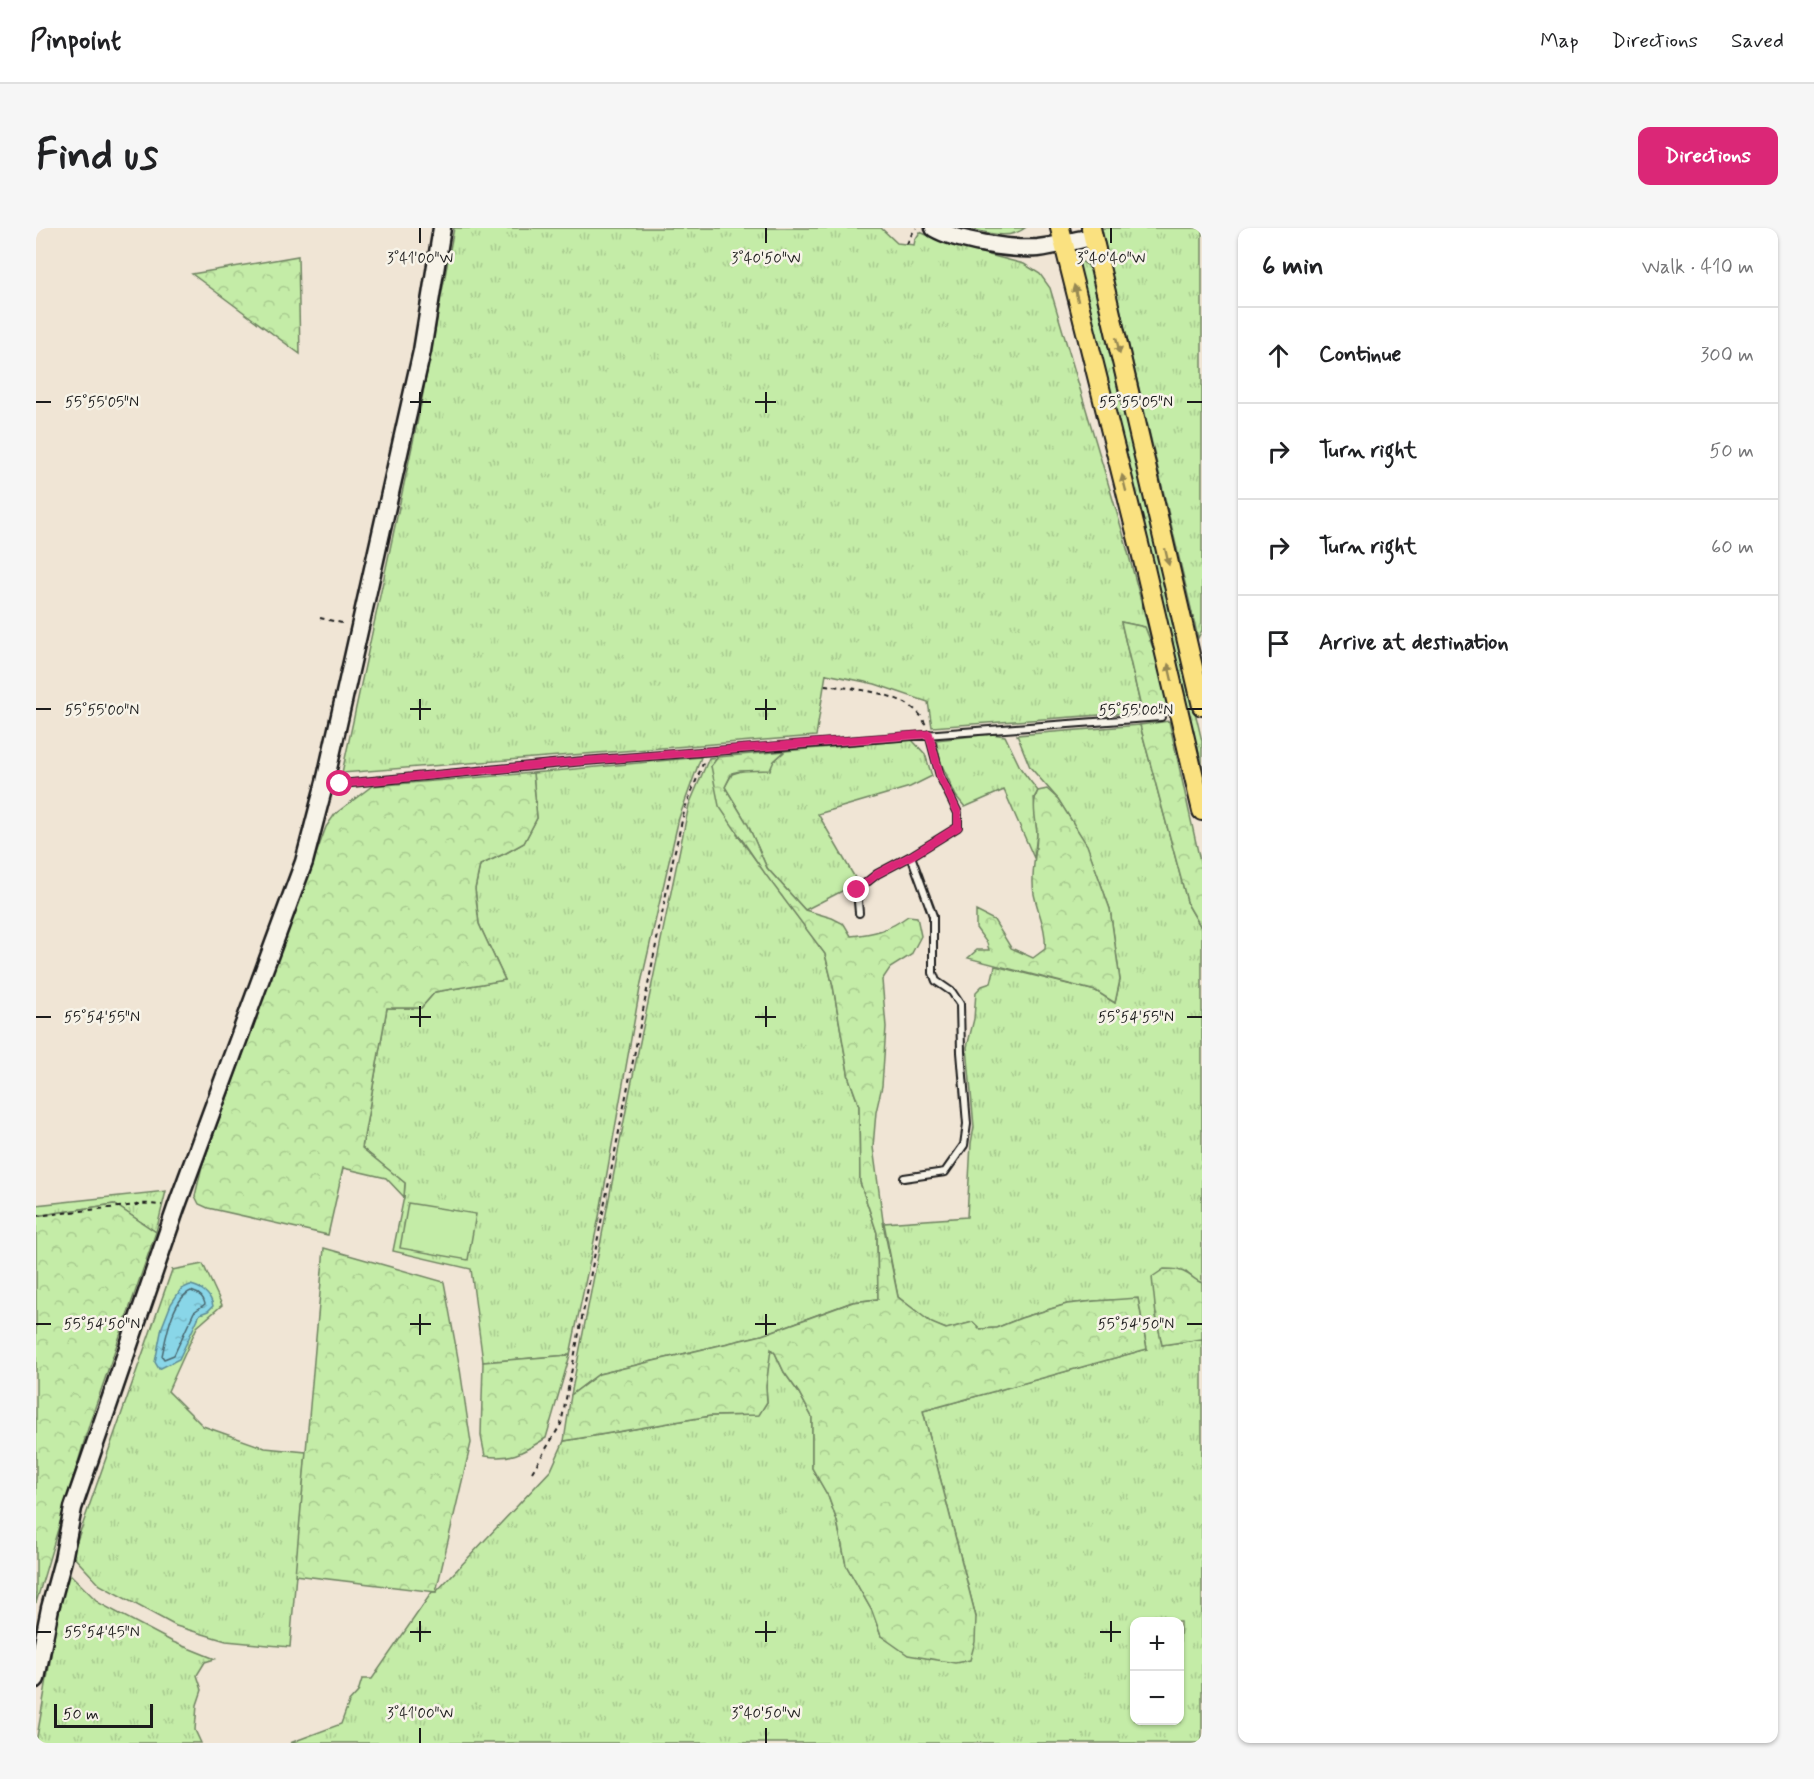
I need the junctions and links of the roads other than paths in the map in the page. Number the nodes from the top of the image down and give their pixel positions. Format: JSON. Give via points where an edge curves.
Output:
{"nodes":[{"id":1,"x":442,"y":228,"type":"edge"},
{"id":2,"x":934,"y":228,"type":"edge"},
{"id":3,"x":1092,"y":232,"type":"edge"},
{"id":4,"x":1061,"y":235,"type":"edge"},
{"id":5,"x":1202,"y":706,"type":"edge"},
{"id":6,"x":1161,"y":717,"type":"dead end"},
{"id":7,"x":929,"y":734,"type":"junction"},
{"id":8,"x":325,"y":782,"type":"junction"},
{"id":9,"x":1202,"y":811,"type":"edge"},
{"id":10,"x":911,"y":856,"type":"junction"},
{"id":11,"x":858,"y":913,"type":"dead end"},
{"id":12,"x":904,"y":1178,"type":"dead end"},
{"id":13,"x":36,"y":1679,"type":"edge"}],
"edges":[{"from":1,"to":8,"type":"main road","via":[[422,351]]},
{"from":2,"to":4,"type":"main road","via":[[994,245],[1037,248]]},
{"from":3,"to":4,"type":"main road"},
{"from":3,"to":5,"type":"main road","one_way":true},
{"from":9,"to":4,"type":"main road","one_way":true},
{"from":6,"to":7,"type":"lane"},
{"from":7,"to":8,"type":"lane","via":[[340,784]]},
{"from":7,"to":10,"type":"lane","via":[[940,776],[958,813],[958,827]]},
{"from":8,"to":13,"type":"main road","via":[[304,862],[177,1208],[73,1508]]},
{"from":10,"to":11,"type":"lane","via":[[857,890]]},
{"from":10,"to":12,"type":"lane","via":[[933,916],[933,973],[960,1004],[966,1124],[964,1145],[945,1172]]}]}
